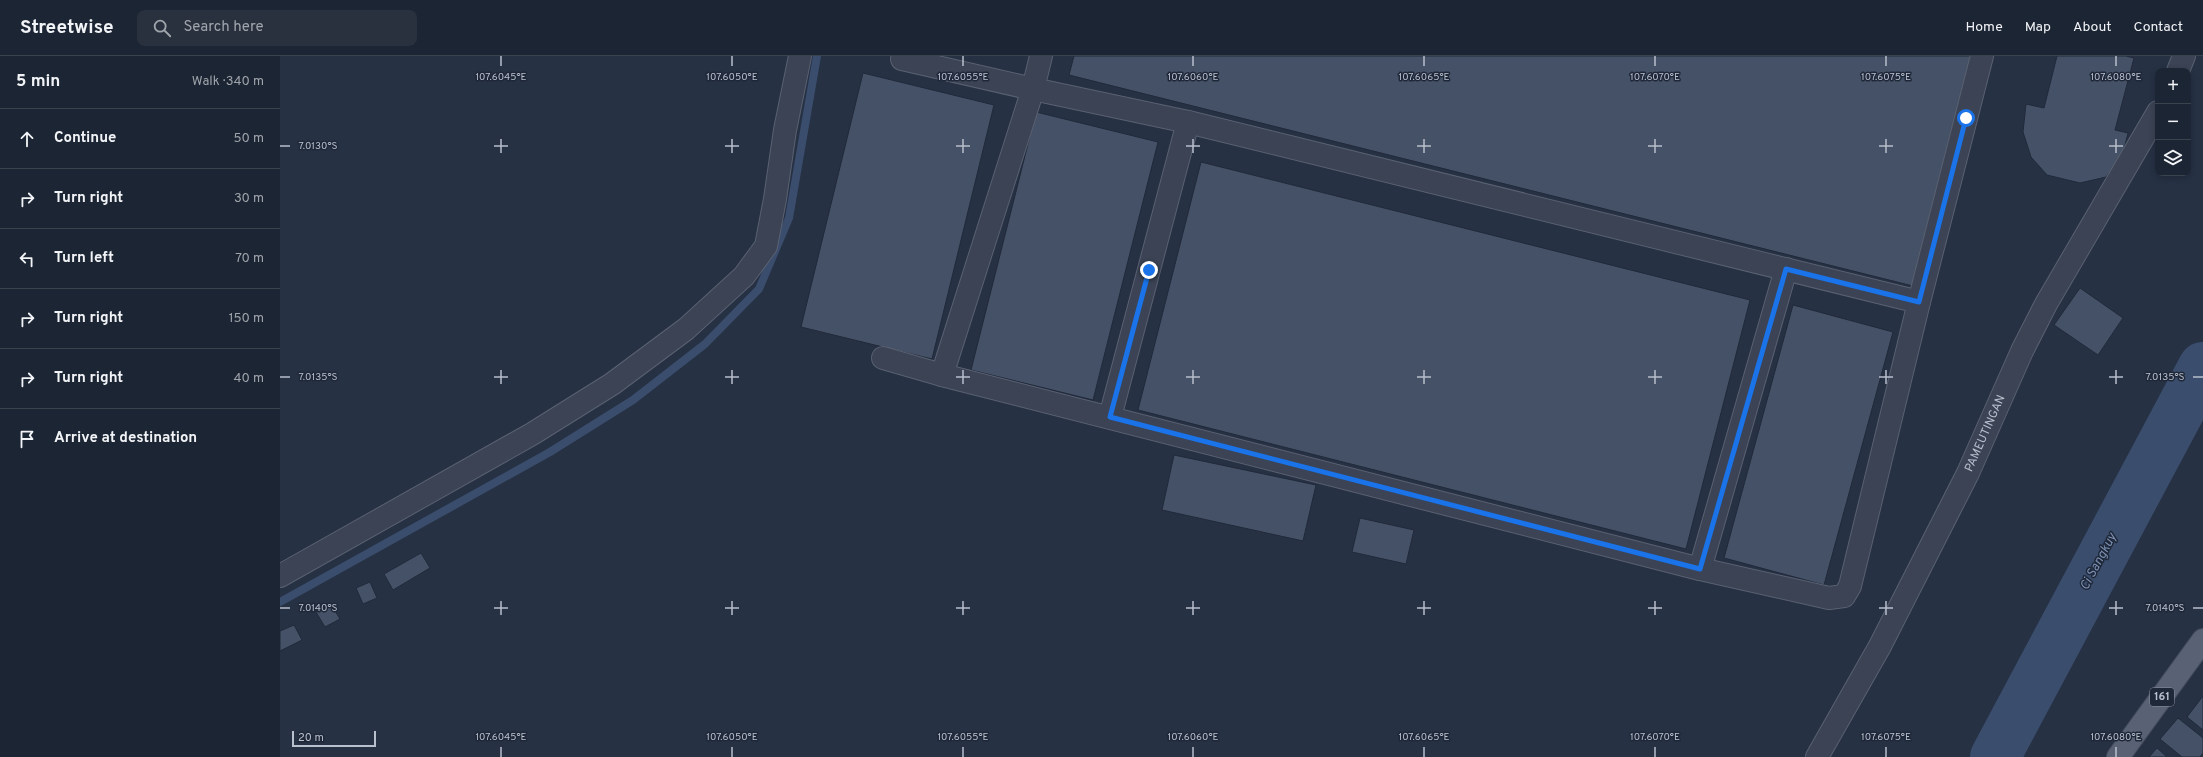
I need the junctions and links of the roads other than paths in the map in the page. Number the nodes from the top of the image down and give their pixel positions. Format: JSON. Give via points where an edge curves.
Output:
{"nodes":[{"id":1,"x":800,"y":56,"type":"edge"},
{"id":2,"x":1041,"y":56,"type":"edge"},
{"id":3,"x":1982,"y":56,"type":"edge"},
{"id":4,"x":2184,"y":56,"type":"edge"},
{"id":5,"x":902,"y":59,"type":"dead end"},
{"id":6,"x":2179,"y":68,"type":"edge"},
{"id":7,"x":1033,"y":89,"type":"junction"},
{"id":8,"x":2155,"y":117,"type":"edge"},
{"id":9,"x":1188,"y":122,"type":"junction"},
{"id":10,"x":1786,"y":269,"type":"junction"},
{"id":11,"x":1919,"y":302,"type":"junction"},
{"id":12,"x":883,"y":358,"type":"dead end"},
{"id":13,"x":942,"y":375,"type":"junction"},
{"id":14,"x":1110,"y":417,"type":"junction"},
{"id":15,"x":1700,"y":569,"type":"junction"},
{"id":16,"x":280,"y":576,"type":"edge"},
{"id":17,"x":2203,"y":640,"type":"edge"},
{"id":18,"x":2121,"y":756,"type":"edge"},
{"id":19,"x":1817,"y":757,"type":"edge"}],
"edges":[{"from":1,"to":16,"type":"street","via":[[766,246],[744,276],[686,329],[612,384],[525,438]]},
{"from":2,"to":7,"type":"street"},
{"from":3,"to":11,"type":"street"},
{"from":4,"to":6,"type":"street"},
{"from":5,"to":7,"type":"street"},
{"from":7,"to":9,"type":"street"},
{"from":7,"to":13,"type":"street"},
{"from":8,"to":19,"type":"street","name":"PAMEUTINGAN","via":[[2046,304],[2022,351],[1968,473],[1880,646]]},
{"from":9,"to":10,"type":"street"},
{"from":9,"to":14,"type":"street"},
{"from":10,"to":11,"type":"street"},
{"from":10,"to":15,"type":"street"},
{"from":11,"to":15,"type":"street","via":[[1850,586],[1844,596],[1829,598]]},
{"from":12,"to":13,"type":"street"},
{"from":13,"to":14,"type":"street"},
{"from":14,"to":15,"type":"street"},
{"from":17,"to":18,"type":"main road","number":"161"}]}
